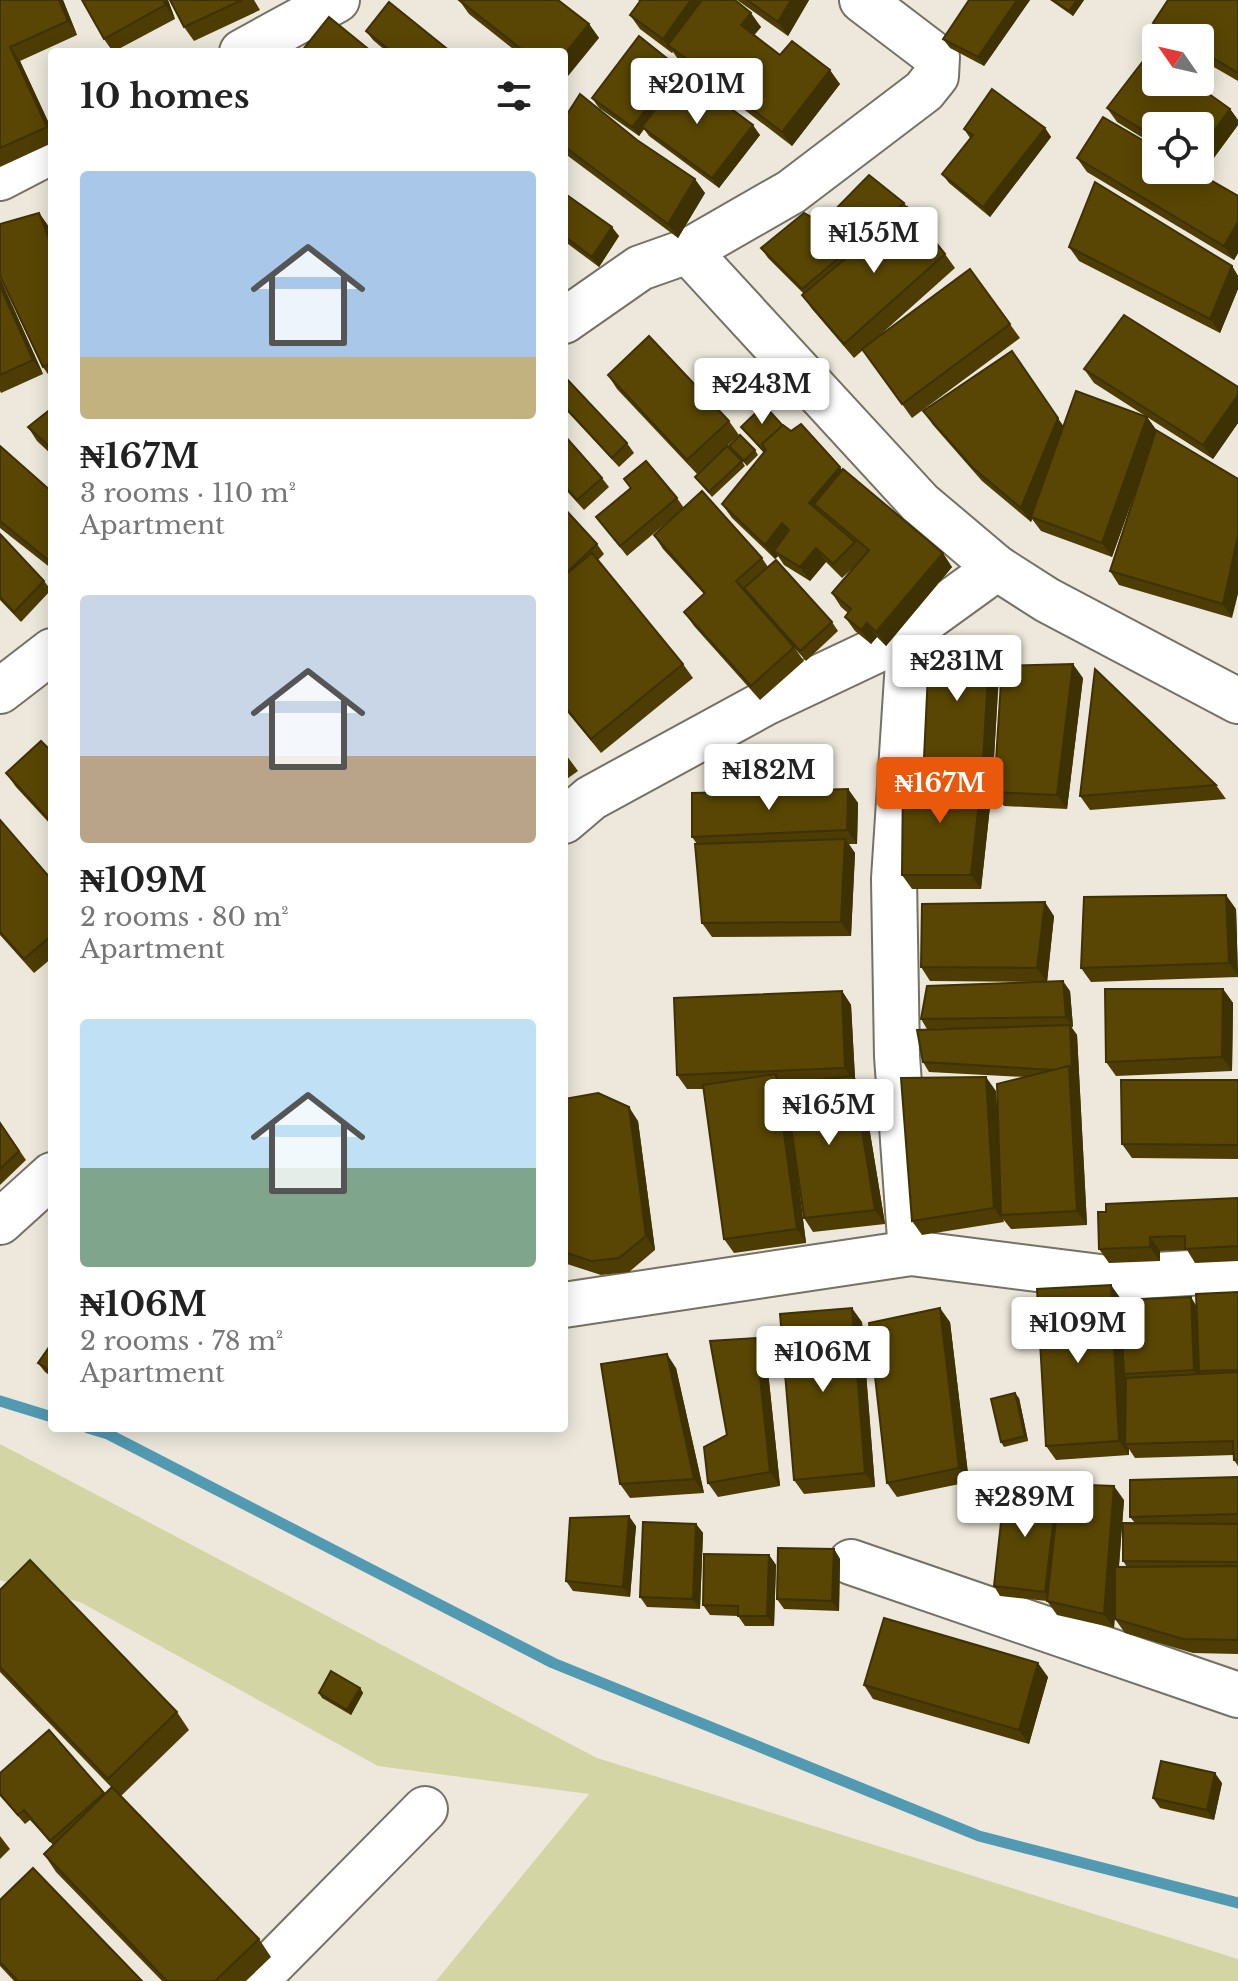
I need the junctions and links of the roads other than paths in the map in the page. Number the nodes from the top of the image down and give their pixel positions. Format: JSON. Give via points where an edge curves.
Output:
{"nodes":[{"id":1,"x":337,"y":0,"type":"edge"},
{"id":2,"x":862,"y":0,"type":"edge"},
{"id":3,"x":249,"y":48,"type":"edge"},
{"id":4,"x":48,"y":153,"type":"edge"},
{"id":5,"x":0,"y":178,"type":"edge"},
{"id":6,"x":688,"y":251,"type":"junction"},
{"id":7,"x":568,"y":318,"type":"edge"},
{"id":8,"x":997,"y":568,"type":"junction"},
{"id":9,"x":910,"y":631,"type":"junction"},
{"id":10,"x":48,"y":654,"type":"edge"},
{"id":11,"x":0,"y":691,"type":"edge"},
{"id":12,"x":1238,"y":701,"type":"edge"},
{"id":13,"x":568,"y":818,"type":"edge"},
{"id":14,"x":48,"y":1179,"type":"edge"},
{"id":15,"x":0,"y":1222,"type":"edge"},
{"id":16,"x":911,"y":1253,"type":"junction"},
{"id":17,"x":1238,"y":1270,"type":"edge"},
{"id":18,"x":568,"y":1304,"type":"edge"},
{"id":19,"x":851,"y":1562,"type":"dead end"},
{"id":20,"x":1238,"y":1695,"type":"edge"},
{"id":21,"x":425,"y":1809,"type":"dead end"},
{"id":22,"x":255,"y":1981,"type":"edge"}],
"edges":[{"from":1,"to":3,"type":"street"},
{"from":2,"to":6,"type":"street","via":[[937,57],[936,76],[924,91],[791,192]]},
{"from":4,"to":5,"type":"street"},
{"from":6,"to":7,"type":"street","via":[[640,268]]},
{"from":6,"to":8,"type":"street","via":[[920,503]]},
{"from":8,"to":9,"type":"street"},
{"from":8,"to":12,"type":"street"},
{"from":9,"to":13,"type":"street","via":[[632,775]]},
{"from":9,"to":16,"type":"street","via":[[894,879],[897,1056]]},
{"from":10,"to":11,"type":"street"},
{"from":14,"to":15,"type":"street"},
{"from":16,"to":17,"type":"street","via":[[1108,1278]]},
{"from":16,"to":18,"type":"street"},
{"from":19,"to":20,"type":"street"},
{"from":21,"to":22,"type":"street"}]}
